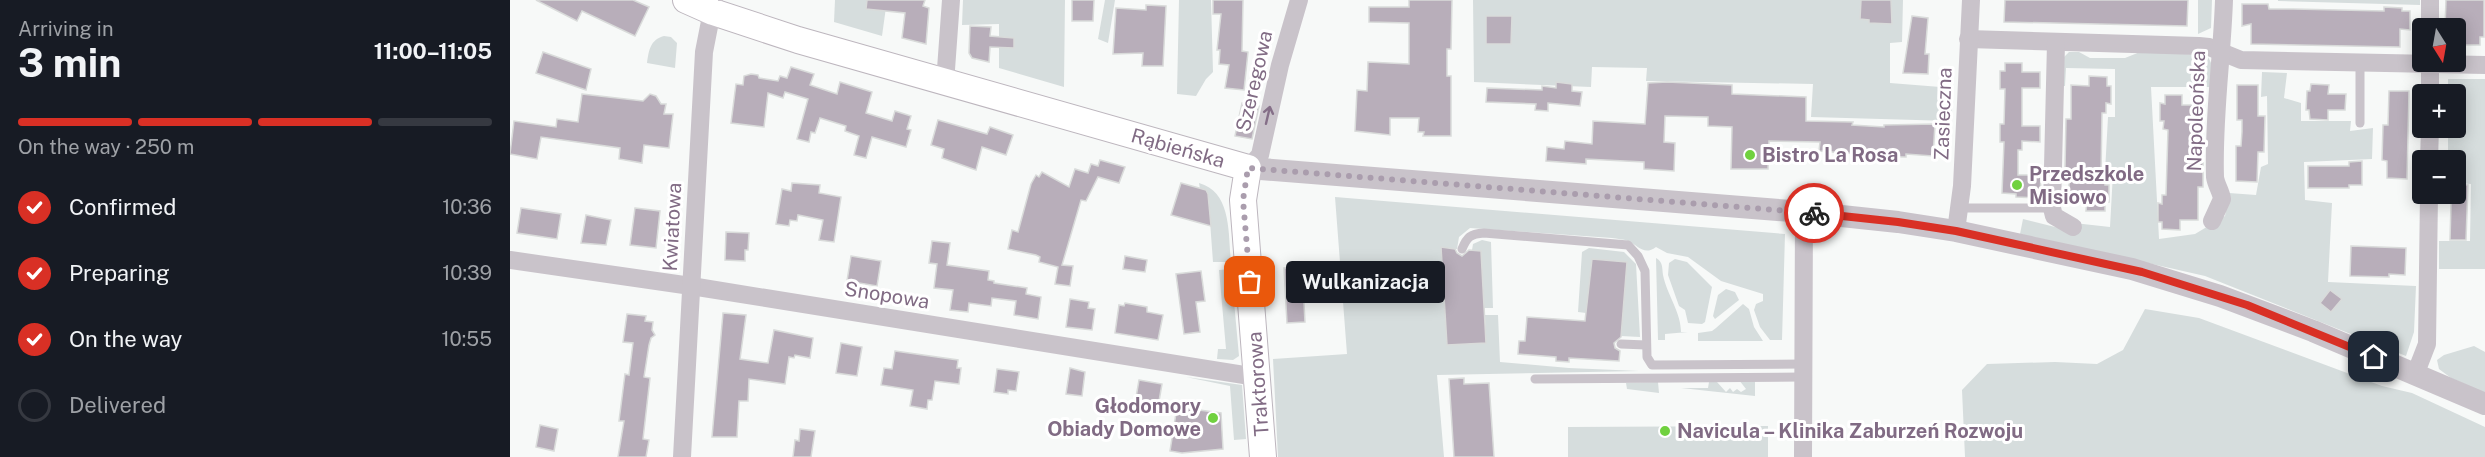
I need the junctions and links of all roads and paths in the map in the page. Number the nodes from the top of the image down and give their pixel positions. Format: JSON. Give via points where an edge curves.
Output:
{"nodes":[{"id":1,"x":686,"y":0,"type":"edge"},
{"id":2,"x":951,"y":0,"type":"edge"},
{"id":3,"x":1299,"y":0,"type":"edge"},
{"id":4,"x":1971,"y":0,"type":"edge"},
{"id":5,"x":2224,"y":0,"type":"edge"},
{"id":6,"x":2430,"y":0,"type":"edge"},
{"id":7,"x":713,"y":6,"type":"edge"},
{"id":8,"x":2430,"y":18,"type":"edge"},
{"id":9,"x":1968,"y":39,"type":"junction"},
{"id":10,"x":2056,"y":43,"type":"junction"},
{"id":11,"x":2220,"y":52,"type":"junction"},
{"id":12,"x":2360,"y":63,"type":"junction"},
{"id":13,"x":2412,"y":63,"type":"edge"},
{"id":14,"x":2466,"y":64,"type":"edge"},
{"id":15,"x":2485,"y":65,"type":"edge"},
{"id":16,"x":945,"y":83,"type":"junction"},
{"id":17,"x":2360,"y":123,"type":"dead end"},
{"id":18,"x":1248,"y":168,"type":"junction"},
{"id":19,"x":2429,"y":204,"type":"edge"},
{"id":20,"x":1960,"y":208,"type":"junction"},
{"id":21,"x":2052,"y":208,"type":"junction"},
{"id":22,"x":1804,"y":212,"type":"junction"},
{"id":23,"x":2212,"y":220,"type":"dead end"},
{"id":24,"x":2073,"y":227,"type":"dead end"},
{"id":25,"x":1956,"y":231,"type":"junction"},
{"id":26,"x":1462,"y":249,"type":"dead end"},
{"id":27,"x":510,"y":260,"type":"edge"},
{"id":28,"x":691,"y":286,"type":"junction"},
{"id":29,"x":1621,"y":344,"type":"dead end"},
{"id":30,"x":1646,"y":345,"type":"junction"},
{"id":31,"x":1802,"y":370,"type":"junction"},
{"id":32,"x":1257,"y":375,"type":"junction"},
{"id":33,"x":2415,"y":375,"type":"junction"},
{"id":34,"x":1535,"y":379,"type":"dead end"},
{"id":35,"x":2485,"y":404,"type":"edge"},
{"id":36,"x":682,"y":457,"type":"edge"},
{"id":37,"x":1263,"y":457,"type":"edge"},
{"id":38,"x":1803,"y":457,"type":"edge"}],
"edges":[{"from":1,"to":7,"type":"main road","name":"Rąbieńska"},
{"from":2,"to":16,"type":"street"},
{"from":18,"to":3,"type":"street","name":"Szeregowa","one_way":true,"via":[[1260,154]]},
{"from":4,"to":9,"type":"street","name":"Zasieczna"},
{"from":5,"to":11,"type":"street","name":"Napoleońska"},
{"from":6,"to":8,"type":"street"},
{"from":7,"to":16,"type":"main road","name":"Rąbieńska"},
{"from":7,"to":28,"type":"street","name":"Kwiatowa","via":[[704,52]]},
{"from":9,"to":10,"type":"street"},
{"from":9,"to":20,"type":"street","name":"Zasieczna"},
{"from":10,"to":11,"type":"street","via":[[2209,46]]},
{"from":10,"to":21,"type":"street"},
{"from":11,"to":12,"type":"street","via":[[2241,60]]},
{"from":11,"to":23,"type":"street","name":"Napoleońska","via":[[2215,179],[2222,199]]},
{"from":12,"to":13,"type":"street"},
{"from":12,"to":17,"type":"lane"},
{"from":14,"to":15,"type":"street"},
{"from":16,"to":18,"type":"main road","name":"Rąbieńska"},
{"from":18,"to":22,"type":"street","name":"Rąbieńska"},
{"from":18,"to":32,"type":"main road","name":"Traktorowa","via":[[1243,200]]},
{"from":19,"to":33,"type":"street","via":[[2427,344]]},
{"from":20,"to":21,"type":"lane"},
{"from":20,"to":25,"type":"street","name":"Zasieczna"},
{"from":21,"to":24,"type":"street","via":[[2054,216]]},
{"from":22,"to":25,"type":"street","name":"Rąbieńska"},
{"from":22,"to":31,"type":"street"},
{"from":25,"to":33,"type":"street","name":"Rąbieńska","via":[[2124,267],[2203,290]]},
{"from":26,"to":30,"type":"lane","via":[[1473,233],[1628,245],[1645,271]]},
{"from":27,"to":28,"type":"street","name":"Snopowa"},
{"from":28,"to":32,"type":"street","name":"Snopowa"},
{"from":28,"to":36,"type":"street","name":"Kwiatowa"},
{"from":29,"to":30,"type":"lane"},
{"from":30,"to":31,"type":"lane","via":[[1648,362],[1656,366]]},
{"from":31,"to":34,"type":"lane"},
{"from":31,"to":38,"type":"street"},
{"from":32,"to":37,"type":"main road","name":"Traktorowa"},
{"from":33,"to":35,"type":"street","name":"Rąbieńska"}]}
